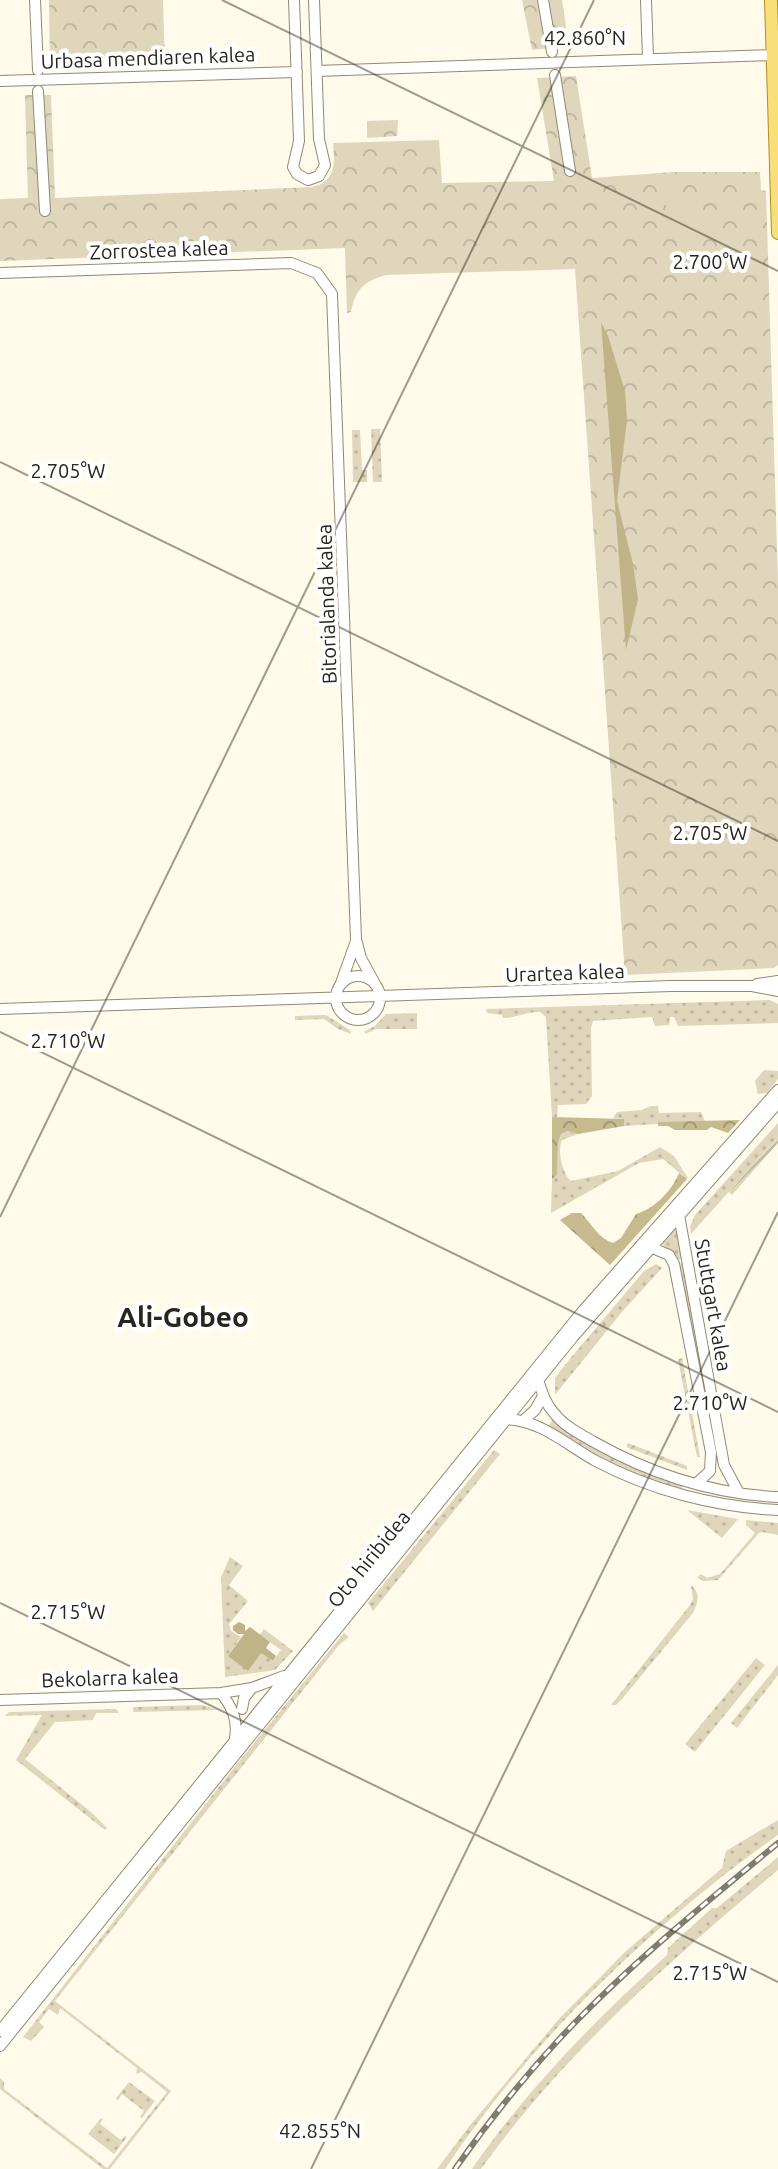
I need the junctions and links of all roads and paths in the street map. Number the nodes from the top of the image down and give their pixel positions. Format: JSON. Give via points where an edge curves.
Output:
{"nodes":[{"id":1,"x":35,"y":0,"type":"edge"},
{"id":2,"x":294,"y":0,"type":"edge"},
{"id":3,"x":314,"y":0,"type":"edge"},
{"id":4,"x":543,"y":0,"type":"edge"},
{"id":5,"x":646,"y":0,"type":"edge"},
{"id":6,"x":771,"y":0,"type":"edge"},
{"id":7,"x":552,"y":52,"type":"dead end"},
{"id":8,"x":773,"y":55,"type":"junction"},
{"id":9,"x":648,"y":58,"type":"junction"},
{"id":10,"x":38,"y":70,"type":"dead end"},
{"id":11,"x":317,"y":71,"type":"junction"},
{"id":12,"x":297,"y":72,"type":"junction"},
{"id":13,"x":555,"y":75,"type":"dead end"},
{"id":14,"x":0,"y":81,"type":"edge"},
{"id":15,"x":38,"y":91,"type":"dead end"},
{"id":16,"x":570,"y":171,"type":"dead end"},
{"id":17,"x":45,"y":211,"type":"dead end"},
{"id":18,"x":778,"y":233,"type":"edge"},
{"id":19,"x":0,"y":273,"type":"edge"},
{"id":20,"x":317,"y":273,"type":"joint"},
{"id":21,"x":356,"y":939,"type":"junction"},
{"id":22,"x":775,"y":979,"type":"edge"},
{"id":23,"x":374,"y":982,"type":"junction"},
{"id":24,"x":340,"y":986,"type":"junction"},
{"id":25,"x":752,"y":986,"type":"junction"},
{"id":26,"x":778,"y":991,"type":"edge"},
{"id":27,"x":380,"y":998,"type":"junction"},
{"id":28,"x":336,"y":999,"type":"junction"},
{"id":29,"x":0,"y":1009,"type":"edge"},
{"id":30,"x":778,"y":1090,"type":"edge"},
{"id":31,"x":778,"y":1103,"type":"edge"},
{"id":32,"x":679,"y":1215,"type":"junction"},
{"id":33,"x":650,"y":1247,"type":"junction"},
{"id":34,"x":538,"y":1380,"type":"junction"},
{"id":35,"x":543,"y":1396,"type":"junction"},
{"id":36,"x":506,"y":1419,"type":"junction"},
{"id":37,"x":524,"y":1420,"type":"junction"},
{"id":38,"x":696,"y":1484,"type":"junction"},
{"id":39,"x":739,"y":1493,"type":"junction"},
{"id":40,"x":778,"y":1497,"type":"edge"},
{"id":41,"x":778,"y":1510,"type":"edge"},
{"id":42,"x":286,"y":1675,"type":"junction"},
{"id":43,"x":252,"y":1688,"type":"junction"},
{"id":44,"x":224,"y":1697,"type":"junction"},
{"id":45,"x":0,"y":1700,"type":"edge"},
{"id":46,"x":242,"y":1709,"type":"junction"},
{"id":47,"x":260,"y":1715,"type":"junction"},
{"id":48,"x":235,"y":1738,"type":"junction"},
{"id":49,"x":0,"y":2031,"type":"edge"},
{"id":50,"x":0,"y":2046,"type":"edge"}],
"edges":[{"from":1,"to":10,"type":"street"},
{"from":2,"to":12,"type":"street"},
{"from":3,"to":11,"type":"street"},
{"from":4,"to":7,"type":"street"},
{"from":5,"to":9,"type":"street"},
{"from":6,"to":8,"type":"main road"},
{"from":8,"to":9,"type":"street"},
{"from":8,"to":18,"type":"main road"},
{"from":9,"to":11,"type":"street"},
{"from":11,"to":12,"type":"street","via":[[325,165],[319,176],[308,180],[293,167],[299,141]]},
{"from":12,"to":14,"type":"street","name":"Urbasa mendiaren kalea"},
{"from":13,"to":16,"type":"street"},
{"from":15,"to":17,"type":"street"},
{"from":19,"to":20,"type":"street","name":"Zorrostea kalea","via":[[291,263]]},
{"from":20,"to":21,"type":"street","name":"Bitorialanda kalea","via":[[334,306]]},
{"from":21,"to":23,"type":"street","name":"Bitorialanda kalea"},
{"from":21,"to":24,"type":"street","name":"Bitorialanda kalea"},
{"from":22,"to":25,"type":"street","name":"Urartea kalea"},
{"from":23,"to":24,"type":"street","via":[[356,976]]},
{"from":23,"to":27,"type":"street"},
{"from":24,"to":28,"type":"street"},
{"from":25,"to":26,"type":"street","name":"Urartea kalea"},
{"from":25,"to":27,"type":"street","name":"Urartea kalea"},
{"from":27,"to":28,"type":"street","name":"Urartea kalea"},
{"from":27,"to":28,"type":"street","via":[[374,1013],[359,1020],[343,1014]]},
{"from":28,"to":29,"type":"street","name":"Urartea kalea"},
{"from":30,"to":42,"type":"street","name":"Oto hiribidea","via":[[581,1313]]},
{"from":31,"to":32,"type":"street","name":"Oto hiribidea"},
{"from":32,"to":33,"type":"street","name":"Oto hiribidea"},
{"from":32,"to":39,"type":"street","name":"Stuttgart kalea","via":[[724,1465]]},
{"from":33,"to":34,"type":"street","name":"Oto hiribidea"},
{"from":33,"to":38,"type":"street","name":"Stuttgart kalea","via":[[669,1255],[674,1264],[711,1452],[710,1471]]},
{"from":34,"to":35,"type":"street"},
{"from":34,"to":36,"type":"street","name":"Oto hiribidea"},
{"from":35,"to":37,"type":"street"},
{"from":35,"to":38,"type":"street","via":[[558,1418],[587,1438]]},
{"from":36,"to":37,"type":"street"},
{"from":36,"to":47,"type":"street","name":"Oto hiribidea"},
{"from":37,"to":41,"type":"street","via":[[595,1460],[652,1484],[709,1501]]},
{"from":38,"to":39,"type":"street"},
{"from":39,"to":40,"type":"street"},
{"from":42,"to":43,"type":"street","name":"Bekolarra kalea"},
{"from":42,"to":47,"type":"street","name":"Oto hiribidea"},
{"from":43,"to":44,"type":"street","name":"Bekolarra kalea"},
{"from":43,"to":46,"type":"street"},
{"from":44,"to":45,"type":"street","name":"Bekolarra kalea"},
{"from":44,"to":46,"type":"street"},
{"from":44,"to":48,"type":"street","via":[[235,1717]]},
{"from":46,"to":47,"type":"street"},
{"from":47,"to":48,"type":"street","name":"Oto hiribidea"},
{"from":47,"to":50,"type":"street","name":"Oto hiribidea"},
{"from":48,"to":49,"type":"street","name":"Oto hiribidea"}]}
